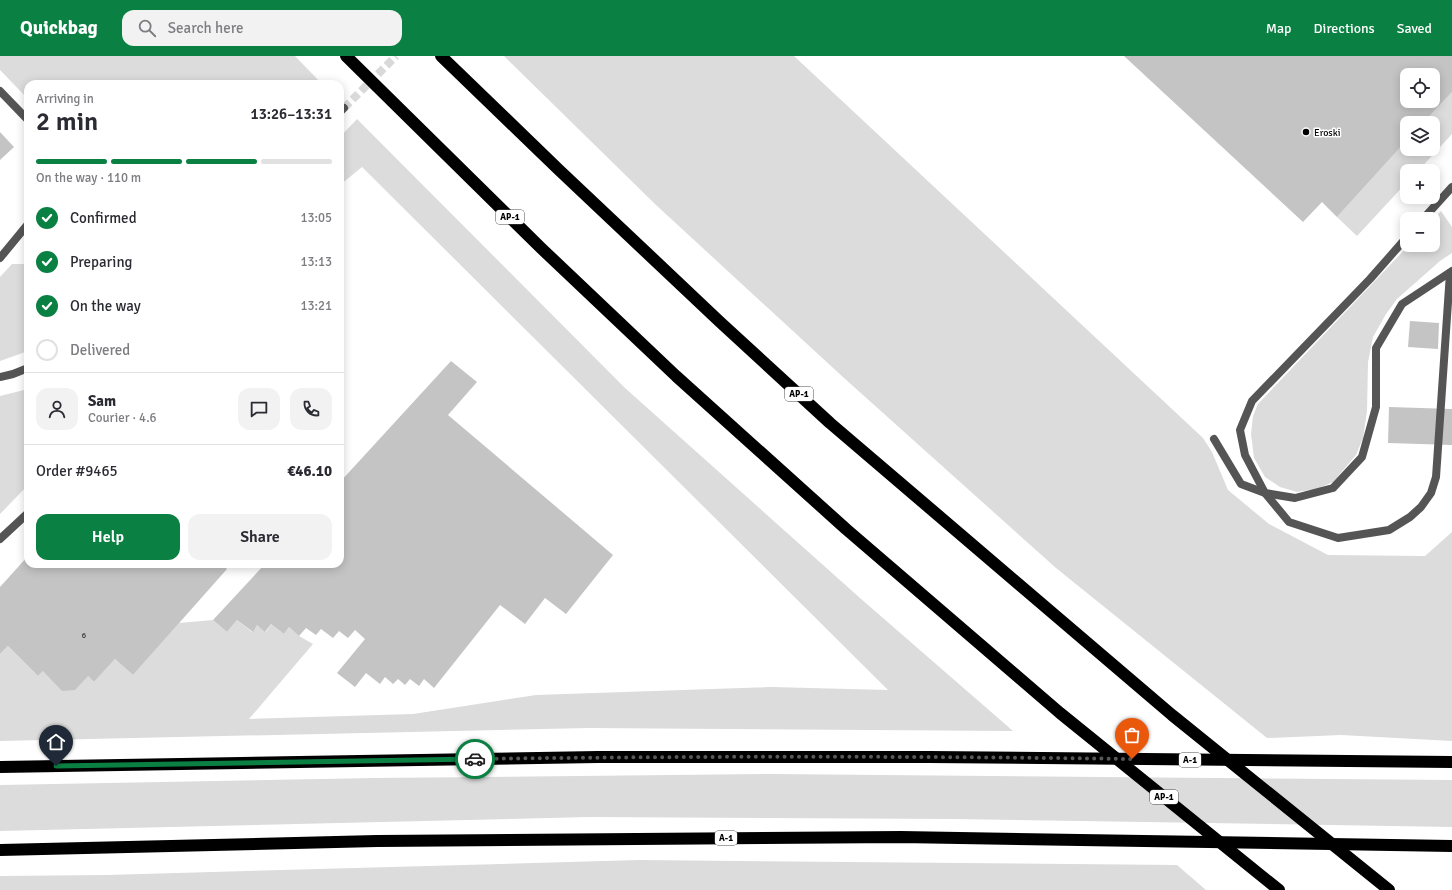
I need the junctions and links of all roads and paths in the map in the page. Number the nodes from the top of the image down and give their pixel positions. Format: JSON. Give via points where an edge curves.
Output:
{"nodes":[{"id":1,"x":346,"y":56,"type":"edge"},
{"id":2,"x":442,"y":56,"type":"edge"},
{"id":3,"x":0,"y":91,"type":"edge"},
{"id":4,"x":24,"y":116,"type":"edge"},
{"id":5,"x":1452,"y":187,"type":"edge"},
{"id":6,"x":1429,"y":212,"type":"edge"},
{"id":7,"x":24,"y":229,"type":"edge"},
{"id":8,"x":1400,"y":245,"type":"edge"},
{"id":9,"x":0,"y":258,"type":"edge"},
{"id":10,"x":1451,"y":272,"type":"edge"},
{"id":11,"x":24,"y":370,"type":"edge"},
{"id":12,"x":0,"y":377,"type":"edge"},
{"id":13,"x":1214,"y":438,"type":"dead end"},
{"id":14,"x":1265,"y":493,"type":"junction"},
{"id":15,"x":24,"y":516,"type":"edge"},
{"id":16,"x":0,"y":539,"type":"edge"},
{"id":17,"x":1452,"y":762,"type":"edge"},
{"id":18,"x":0,"y":767,"type":"edge"},
{"id":19,"x":1452,"y":846,"type":"edge"},
{"id":20,"x":0,"y":850,"type":"edge"},
{"id":21,"x":1279,"y":890,"type":"edge"},
{"id":22,"x":1390,"y":890,"type":"edge"}],
"edges":[{"from":1,"to":21,"type":"highway","number":"AP-1","via":[[676,376],[846,528],[1060,713]]},
{"from":2,"to":22,"type":"highway","number":"AP-1","via":[[558,169],[830,423],[1172,715]]},
{"from":3,"to":4,"type":"street"},
{"from":5,"to":6,"type":"street"},
{"from":7,"to":9,"type":"street"},
{"from":8,"to":14,"type":"street","via":[[1252,401],[1240,430],[1245,455]]},
{"from":10,"to":14,"type":"street","via":[[1402,304],[1376,348],[1376,407],[1362,457],[1333,488],[1295,498]]},
{"from":10,"to":14,"type":"street","via":[[1436,477],[1431,493],[1421,507],[1389,530],[1338,538],[1289,522]]},
{"from":11,"to":12,"type":"street"},
{"from":13,"to":14,"type":"street","via":[[1241,484]]},
{"from":15,"to":16,"type":"street"},
{"from":17,"to":18,"type":"highway","number":"A-1","via":[[598,757]]},
{"from":19,"to":20,"type":"highway","number":"A-1","via":[[900,837],[377,841]]}]}
